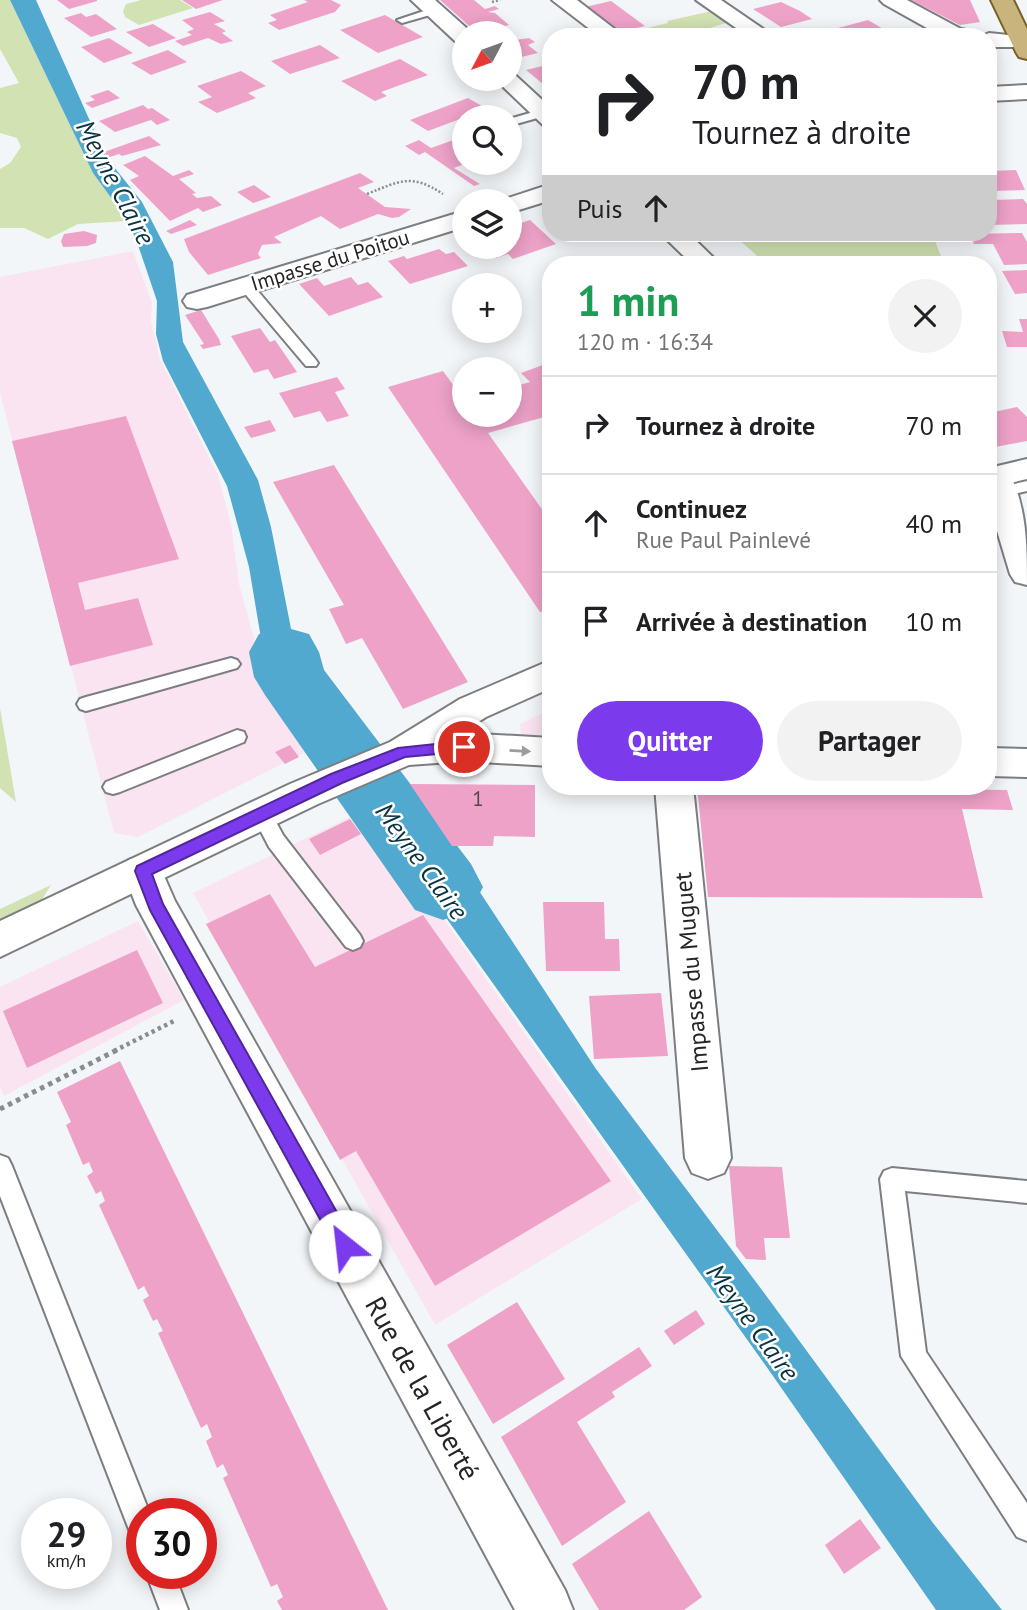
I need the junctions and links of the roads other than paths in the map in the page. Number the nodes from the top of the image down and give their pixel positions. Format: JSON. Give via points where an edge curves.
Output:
{"nodes":[{"id":1,"x":595,"y":0,"type":"edge"},
{"id":2,"x":707,"y":0,"type":"edge"},
{"id":3,"x":891,"y":0,"type":"edge"},
{"id":4,"x":1002,"y":0,"type":"edge"},
{"id":5,"x":567,"y":3,"type":"edge"},
{"id":6,"x":432,"y":9,"type":"edge"},
{"id":7,"x":405,"y":23,"type":"dead end"},
{"id":8,"x":452,"y":26,"type":"edge"},
{"id":9,"x":602,"y":28,"type":"edge"},
{"id":10,"x":750,"y":28,"type":"edge"},
{"id":11,"x":942,"y":28,"type":"edge"},
{"id":12,"x":997,"y":42,"type":"edge"},
{"id":13,"x":1025,"y":47,"type":"edge"},
{"id":14,"x":519,"y":91,"type":"edge"},
{"id":15,"x":1027,"y":92,"type":"edge"},
{"id":16,"x":997,"y":94,"type":"edge"},
{"id":17,"x":542,"y":112,"type":"edge"},
{"id":18,"x":542,"y":118,"type":"edge"},
{"id":19,"x":522,"y":121,"type":"edge"},
{"id":20,"x":542,"y":195,"type":"edge"},
{"id":21,"x":522,"y":201,"type":"edge"},
{"id":22,"x":452,"y":212,"type":"edge"},
{"id":23,"x":683,"y":242,"type":"edge"},
{"id":24,"x":698,"y":256,"type":"edge"},
{"id":25,"x":246,"y":286,"type":"junction"},
{"id":26,"x":197,"y":301,"type":"dead end"},
{"id":27,"x":311,"y":363,"type":"dead end"},
{"id":28,"x":1027,"y":469,"type":"edge"},
{"id":29,"x":1000,"y":485,"type":"edge"},
{"id":30,"x":1027,"y":574,"type":"edge"},
{"id":31,"x":231,"y":664,"type":"dead end"},
{"id":32,"x":542,"y":677,"type":"edge"},
{"id":33,"x":86,"y":704,"type":"dead end"},
{"id":34,"x":473,"y":709,"type":"junction"},
{"id":35,"x":237,"y":737,"type":"dead end"},
{"id":36,"x":464,"y":747,"type":"junction"},
{"id":37,"x":542,"y":751,"type":"edge"},
{"id":38,"x":403,"y":752,"type":"junction"},
{"id":39,"x":997,"y":762,"type":"edge"},
{"id":40,"x":1027,"y":763,"type":"edge"},
{"id":41,"x":113,"y":787,"type":"dead end"},
{"id":42,"x":675,"y":795,"type":"edge"},
{"id":43,"x":262,"y":814,"type":"junction"},
{"id":44,"x":143,"y":871,"type":"junction"},
{"id":45,"x":0,"y":940,"type":"edge"},
{"id":46,"x":353,"y":941,"type":"dead end"},
{"id":47,"x":708,"y":1158,"type":"dead end"},
{"id":48,"x":0,"y":1166,"type":"edge"},
{"id":49,"x":1027,"y":1192,"type":"edge"},
{"id":50,"x":131,"y":1498,"type":"edge"},
{"id":51,"x":1027,"y":1527,"type":"edge"},
{"id":52,"x":166,"y":1589,"type":"edge"},
{"id":53,"x":174,"y":1610,"type":"edge"},
{"id":54,"x":545,"y":1610,"type":"edge"}],
"edges":[{"from":1,"to":5,"type":"street"},
{"from":2,"to":10,"type":"street"},
{"from":3,"to":11,"type":"street"},
{"from":4,"to":13,"type":"main road"},
{"from":5,"to":9,"type":"street"},
{"from":6,"to":7,"type":"lane"},
{"from":6,"to":8,"type":"street"},
{"from":12,"to":13,"type":"street"},
{"from":14,"to":17,"type":"street"},
{"from":15,"to":16,"type":"street"},
{"from":18,"to":19,"type":"lane"},
{"from":20,"to":21,"type":"street"},
{"from":22,"to":25,"type":"street","name":"Impasse du Poitou"},
{"from":23,"to":24,"type":"street"},
{"from":25,"to":26,"type":"street","name":"Impasse du Poitou"},
{"from":25,"to":27,"type":"lane"},
{"from":28,"to":29,"type":"street"},
{"from":29,"to":30,"type":"street"},
{"from":31,"to":33,"type":"lane"},
{"from":32,"to":34,"type":"street"},
{"from":34,"to":36,"type":"street"},
{"from":34,"to":38,"type":"street"},
{"from":35,"to":41,"type":"lane"},
{"from":36,"to":37,"type":"street","one_way":true},
{"from":36,"to":38,"type":"street"},
{"from":38,"to":43,"type":"street"},
{"from":39,"to":40,"type":"street"},
{"from":42,"to":47,"type":"street","name":"Impasse du Muguet"},
{"from":43,"to":44,"type":"street"},
{"from":43,"to":46,"type":"lane","via":[[276,841]]},
{"from":44,"to":45,"type":"street"},
{"from":44,"to":54,"type":"street","name":"Rue de la Liberté","via":[[156,905]]},
{"from":48,"to":50,"type":"lane"},
{"from":49,"to":51,"type":"lane","via":[[892,1179],[914,1356]]},
{"from":52,"to":53,"type":"lane"}]}
